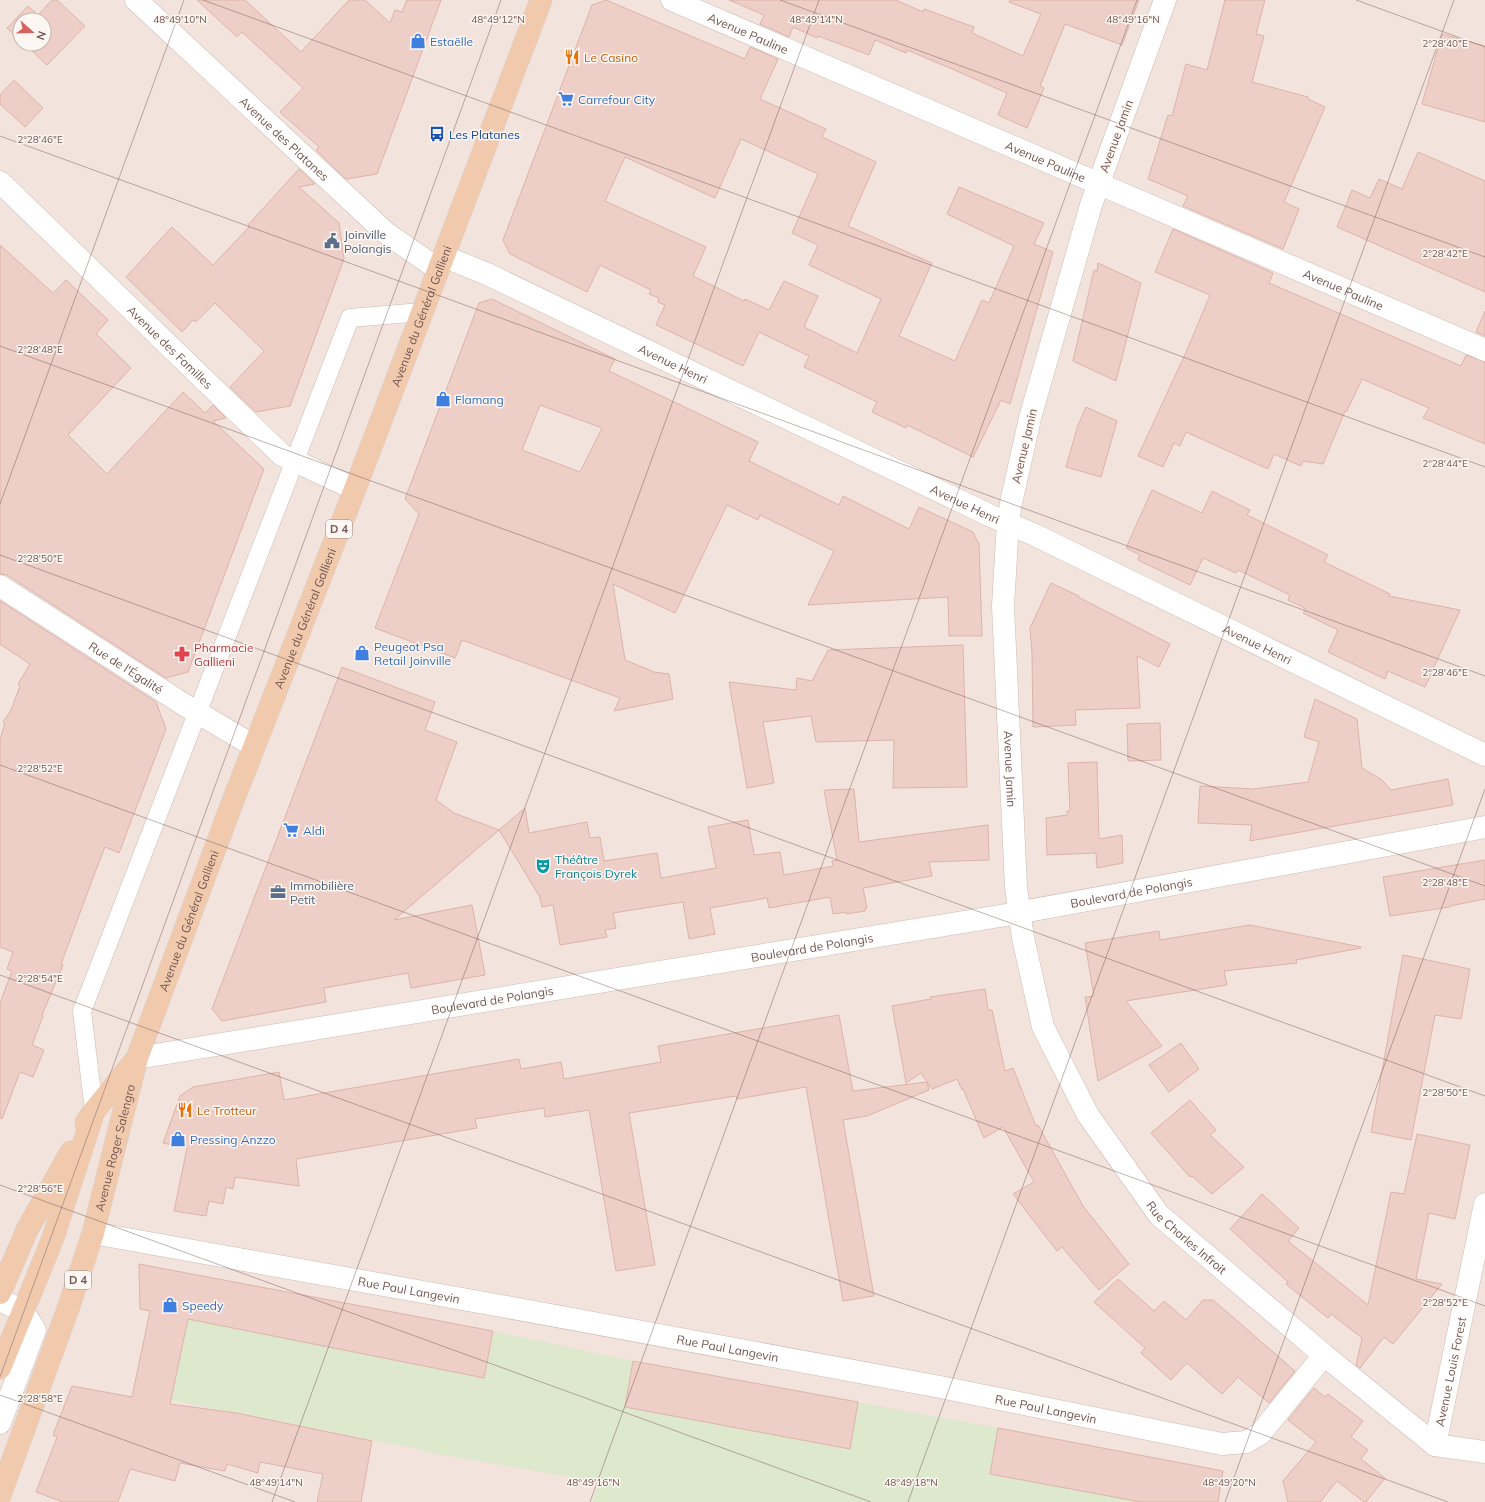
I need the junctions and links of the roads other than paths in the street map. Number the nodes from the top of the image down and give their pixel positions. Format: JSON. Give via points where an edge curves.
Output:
{"nodes":[{"id":1,"x":136,"y":0,"type":"edge"},
{"id":2,"x":541,"y":0,"type":"edge"},
{"id":3,"x":672,"y":0,"type":"edge"},
{"id":4,"x":1165,"y":0,"type":"edge"},
{"id":5,"x":0,"y":182,"type":"edge"},
{"id":6,"x":1098,"y":184,"type":"junction"},
{"id":7,"x":441,"y":262,"type":"junction"},
{"id":8,"x":422,"y":312,"type":"junction"},
{"id":9,"x":1485,"y":350,"type":"edge"},
{"id":10,"x":294,"y":461,"type":"junction"},
{"id":11,"x":355,"y":489,"type":"junction"},
{"id":12,"x":1008,"y":524,"type":"junction"},
{"id":13,"x":0,"y":586,"type":"edge"},
{"id":14,"x":197,"y":712,"type":"junction"},
{"id":15,"x":254,"y":746,"type":"junction"},
{"id":16,"x":1485,"y":756,"type":"edge"},
{"id":17,"x":1485,"y":827,"type":"edge"},
{"id":18,"x":1019,"y":913,"type":"junction"},
{"id":19,"x":137,"y":1058,"type":"junction"},
{"id":20,"x":94,"y":1111,"type":"junction"},
{"id":21,"x":1485,"y":1204,"type":"edge"},
{"id":22,"x":93,"y":1233,"type":"junction"},
{"id":23,"x":0,"y":1293,"type":"edge"},
{"id":24,"x":0,"y":1300,"type":"edge"},
{"id":25,"x":23,"y":1311,"type":"junction"},
{"id":26,"x":1324,"y":1355,"type":"junction"},
{"id":27,"x":0,"y":1368,"type":"edge"},
{"id":28,"x":0,"y":1423,"type":"edge"},
{"id":29,"x":1435,"y":1445,"type":"junction"},
{"id":30,"x":1485,"y":1452,"type":"edge"},
{"id":31,"x":0,"y":1495,"type":"edge"}],
"edges":[{"from":1,"to":7,"type":"street","name":"Avenue des Platanes","via":[[386,233]]},
{"from":2,"to":7,"type":"main road","name":"Avenue du Général Gallieni","number":"D 4"},
{"from":3,"to":6,"type":"street","name":"Avenue Pauline"},
{"from":4,"to":6,"type":"street","name":"Avenue Jamin"},
{"from":5,"to":10,"type":"street","name":"Avenue des Familles","via":[[282,455]]},
{"from":6,"to":9,"type":"street","name":"Avenue Pauline"},
{"from":6,"to":12,"type":"street","name":"Avenue Jamin","via":[[1030,418]]},
{"from":7,"to":8,"type":"main road","name":"Avenue du Général Gallieni","number":"D 4"},
{"from":7,"to":12,"type":"street","name":"Avenue Henri","via":[[487,274]]},
{"from":8,"to":10,"type":"lane","via":[[350,318]]},
{"from":8,"to":11,"type":"main road","name":"Avenue du Général Gallieni","number":"D 4"},
{"from":10,"to":11,"type":"street","name":"Avenue des Familles"},
{"from":10,"to":14,"type":"lane"},
{"from":11,"to":15,"type":"main road","name":"Avenue du Général Gallieni","number":"D 4"},
{"from":12,"to":16,"type":"street","name":"Avenue Henri","via":[[1035,534]]},
{"from":12,"to":18,"type":"street","name":"Avenue Jamin","via":[[1003,606]]},
{"from":13,"to":14,"type":"street","name":"Rue de l'Égalité"},
{"from":14,"to":15,"type":"street","name":"Rue de l'Égalité"},
{"from":14,"to":20,"type":"lane","via":[[82,1011]]},
{"from":15,"to":19,"type":"main road","name":"Avenue du Général Gallieni","number":"D 4"},
{"from":17,"to":18,"type":"street","name":"Boulevard de Polangis"},
{"from":18,"to":19,"type":"street","name":"Boulevard de Polangis"},
{"from":18,"to":26,"type":"street","name":"Rue Charles Infroit","via":[[1042,1027],[1088,1115],[1159,1215]]},
{"from":19,"to":20,"type":"main road","name":"Avenue Roger Salengro","number":"D 4"},
{"from":19,"to":22,"type":"main road","name":"Avenue Roger Salengro","number":"D 4"},
{"from":20,"to":23,"type":"main road","name":"Avenue Roger Salengro","number":"D 4","via":[[27,1230]]},
{"from":20,"to":25,"type":"main road","number":"D 4","via":[[53,1238]]},
{"from":21,"to":29,"type":"street","name":"Avenue Louis Forest"},
{"from":22,"to":26,"type":"street","name":"Rue Paul Langevin","via":[[935,1386],[1222,1444],[1246,1442],[1260,1434]]},
{"from":22,"to":31,"type":"main road","name":"Avenue Roger Salengro","number":"D 4"},
{"from":24,"to":25,"type":"street"},
{"from":25,"to":27,"type":"main road","number":"D 4"},
{"from":25,"to":28,"type":"street","via":[[35,1330]]},
{"from":26,"to":29,"type":"street","name":"Rue Charles Infroit"},
{"from":29,"to":30,"type":"street"}]}
